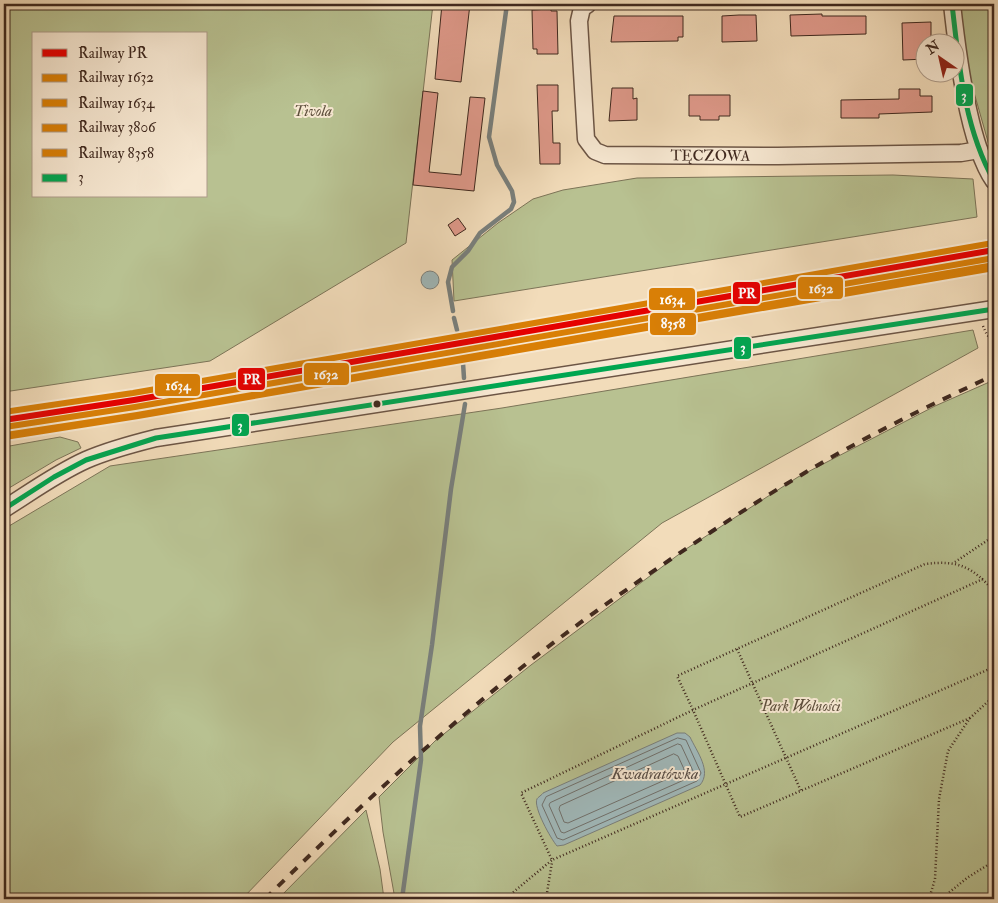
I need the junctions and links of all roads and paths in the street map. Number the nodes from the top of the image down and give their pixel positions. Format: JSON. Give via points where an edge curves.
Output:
{"nodes":[{"id":1,"x":588,"y":4,"type":"edge"},
{"id":2,"x":952,"y":4,"type":"edge"},
{"id":3,"x":979,"y":150,"type":"junction"},
{"id":4,"x":994,"y":181,"type":"edge"},
{"id":5,"x":987,"y":311,"type":"edge"},
{"id":6,"x":994,"y":340,"type":"edge"},
{"id":7,"x":4,"y":509,"type":"edge"},
{"id":8,"x":994,"y":536,"type":"edge"},
{"id":9,"x":955,"y":562,"type":"junction"},
{"id":10,"x":983,"y":579,"type":"junction"},
{"id":11,"x":994,"y":591,"type":"edge"},
{"id":12,"x":737,"y":649,"type":"junction"},
{"id":13,"x":994,"y":667,"type":"edge"},
{"id":14,"x":752,"y":684,"type":"junction"},
{"id":15,"x":994,"y":696,"type":"edge"},
{"id":16,"x":693,"y":710,"type":"junction"},
{"id":17,"x":970,"y":718,"type":"junction"},
{"id":18,"x":786,"y":759,"type":"junction"},
{"id":19,"x":725,"y":786,"type":"junction"},
{"id":20,"x":801,"y":791,"type":"junction"},
{"id":21,"x":552,"y":860,"type":"junction"},
{"id":22,"x":994,"y":861,"type":"edge"},
{"id":23,"x":505,"y":899,"type":"edge"},
{"id":24,"x":546,"y":899,"type":"edge"},
{"id":25,"x":929,"y":899,"type":"edge"},
{"id":26,"x":941,"y":899,"type":"edge"}],
"edges":[{"from":1,"to":3,"type":"street","name":"TĘCZOWA","via":[[582,8],[579,20],[586,139],[594,151],[605,155],[778,156],[961,154]]},
{"from":2,"to":3,"type":"street","via":[[964,85]]},
{"from":3,"to":4,"type":"street"},
{"from":5,"to":6,"type":"path","via":[[987,335]]},
{"from":5,"to":7,"type":"street","via":[[156,438],[87,459]]},
{"from":8,"to":9,"type":"path"},
{"from":9,"to":10,"type":"path"},
{"from":9,"to":12,"type":"path","via":[[925,564]]},
{"from":10,"to":11,"type":"path"},
{"from":10,"to":14,"type":"path"},
{"from":12,"to":14,"type":"path"},
{"from":12,"to":16,"type":"path","via":[[677,676]]},
{"from":13,"to":18,"type":"path"},
{"from":14,"to":16,"type":"path"},
{"from":14,"to":18,"type":"path"},
{"from":15,"to":17,"type":"path"},
{"from":16,"to":19,"type":"path"},
{"from":16,"to":21,"type":"path","via":[[521,792]]},
{"from":17,"to":20,"type":"path"},
{"from":17,"to":25,"type":"path","via":[[948,750],[939,800],[935,879]]},
{"from":18,"to":19,"type":"path"},
{"from":18,"to":20,"type":"path"},
{"from":19,"to":20,"type":"path","via":[[740,817]]},
{"from":19,"to":21,"type":"path"},
{"from":21,"to":23,"type":"path"},
{"from":21,"to":24,"type":"path"},
{"from":22,"to":26,"type":"path"}]}
